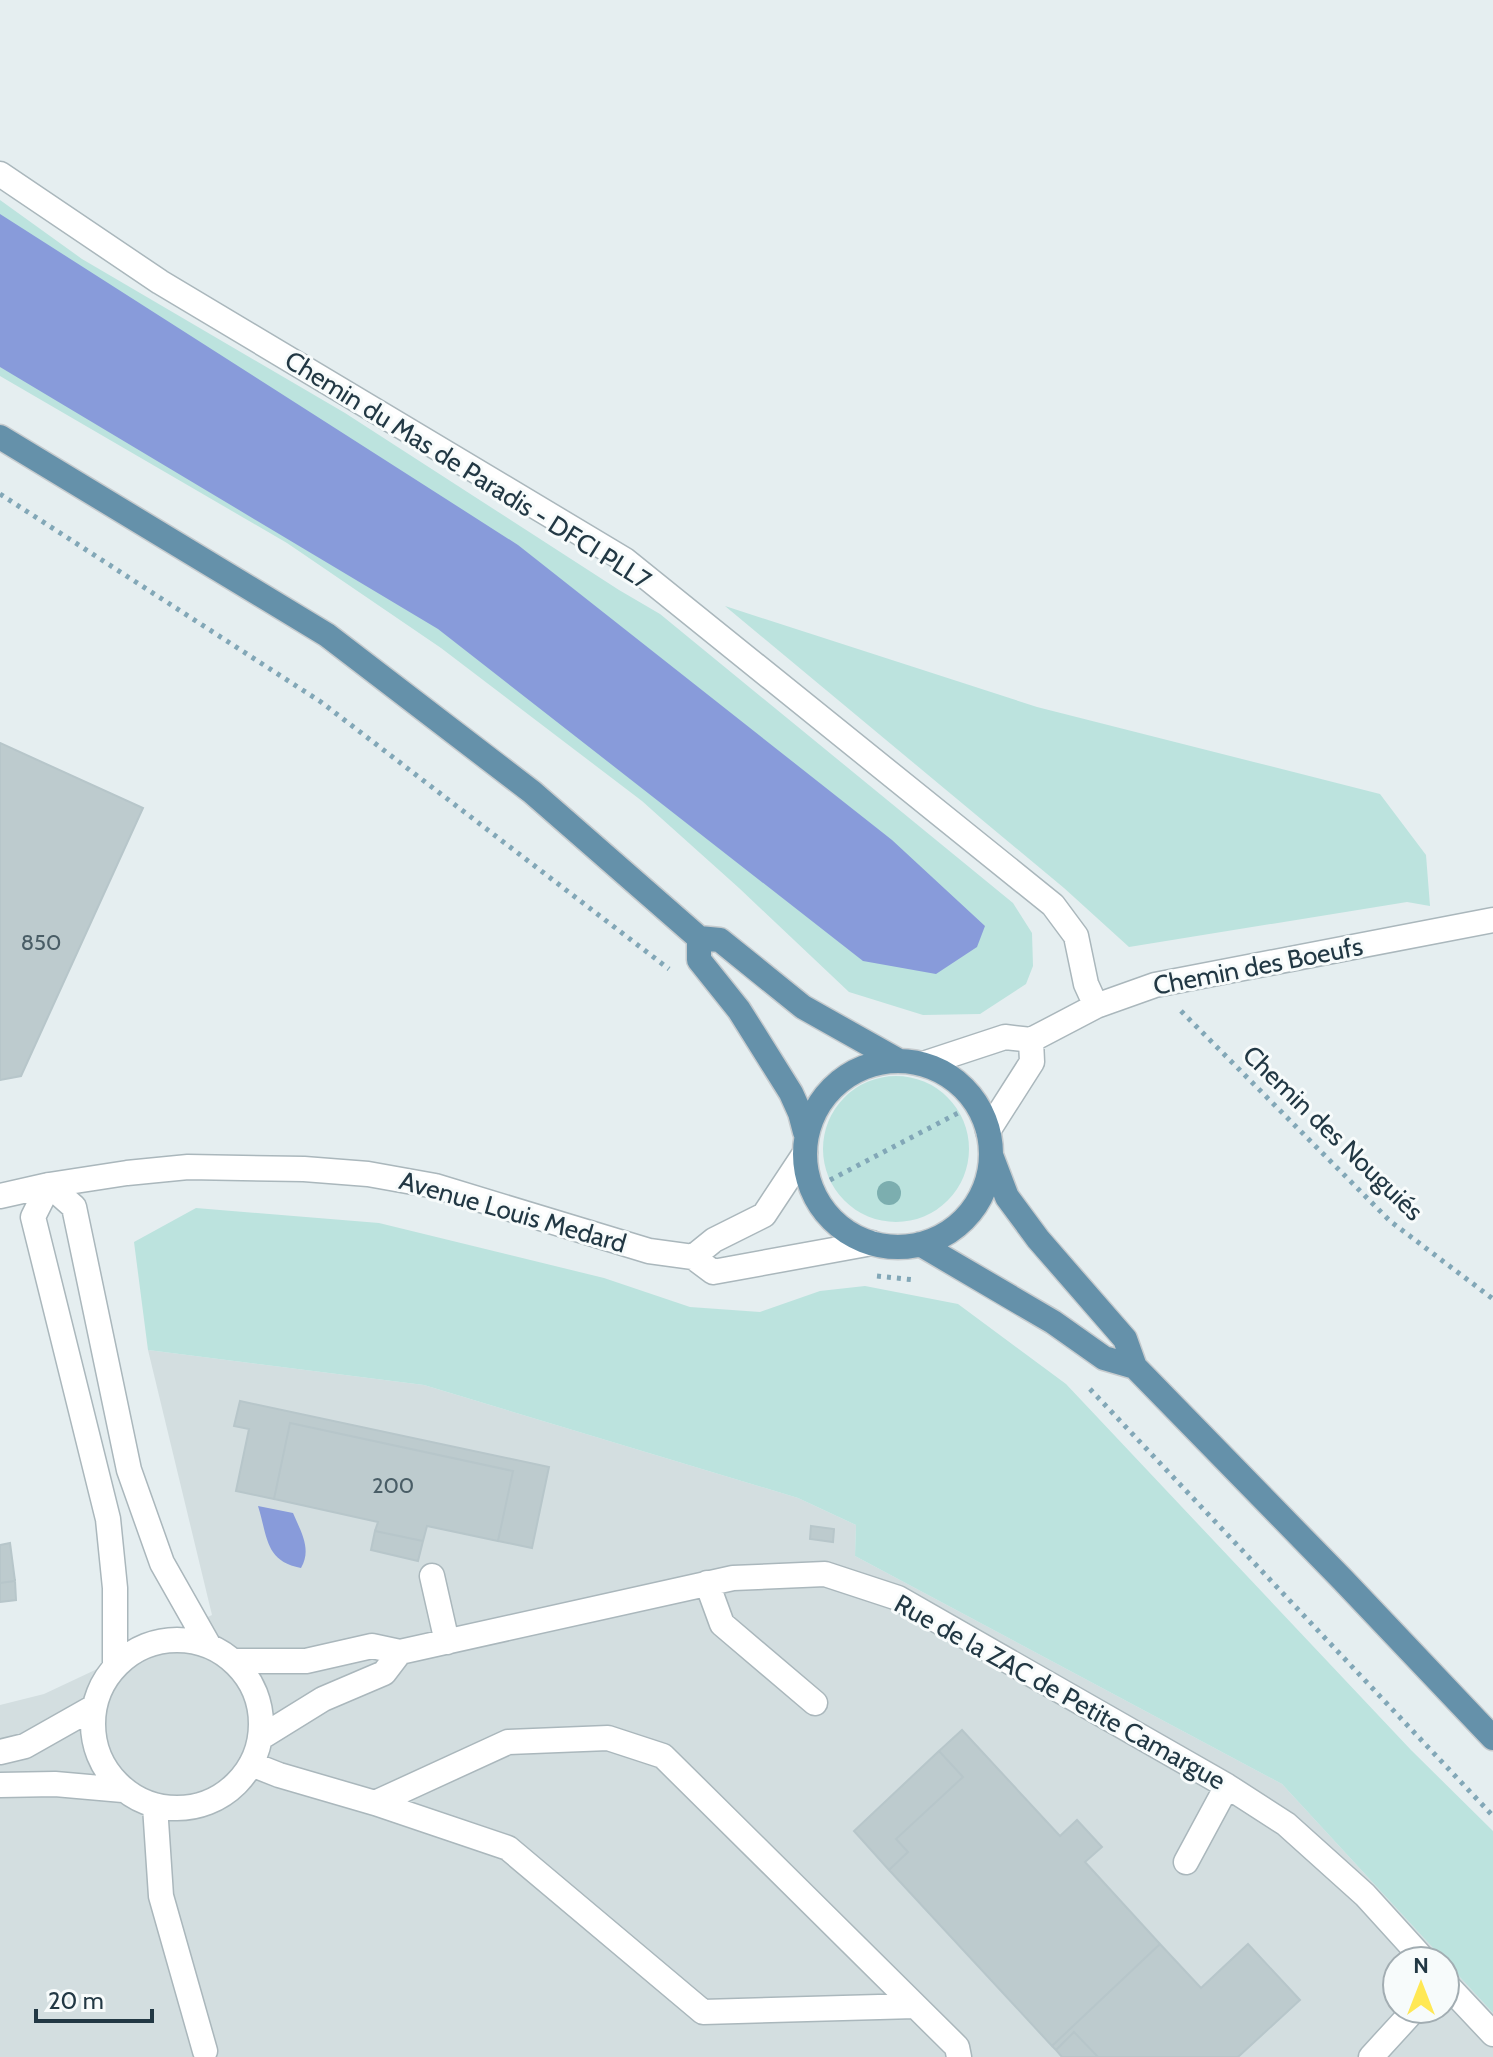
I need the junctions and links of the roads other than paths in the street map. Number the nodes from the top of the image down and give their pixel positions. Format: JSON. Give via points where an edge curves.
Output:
{"nodes":[{"id":1,"x":0,"y":174,"type":"edge"},
{"id":2,"x":0,"y":437,"type":"edge"},
{"id":3,"x":1493,"y":920,"type":"edge"},
{"id":4,"x":699,"y":938,"type":"junction"},
{"id":5,"x":1096,"y":1006,"type":"junction"},
{"id":6,"x":1031,"y":1040,"type":"junction"},
{"id":7,"x":911,"y":1063,"type":"junction"},
{"id":8,"x":805,"y":1142,"type":"junction"},
{"id":9,"x":989,"y":1143,"type":"junction"},
{"id":10,"x":49,"y":1185,"type":"junction"},
{"id":11,"x":0,"y":1196,"type":"edge"},
{"id":12,"x":872,"y":1243,"type":"junction"},
{"id":13,"x":920,"y":1244,"type":"junction"},
{"id":14,"x":693,"y":1257,"type":"junction"},
{"id":15,"x":1135,"y":1367,"type":"junction"},
{"id":16,"x":432,"y":1576,"type":"dead end"},
{"id":17,"x":707,"y":1583,"type":"junction"},
{"id":18,"x":447,"y":1642,"type":"junction"},
{"id":19,"x":209,"y":1646,"type":"junction"},
{"id":20,"x":400,"y":1652,"type":"junction"},
{"id":21,"x":234,"y":1661,"type":"junction"},
{"id":22,"x":115,"y":1666,"type":"junction"},
{"id":23,"x":815,"y":1703,"type":"dead end"},
{"id":24,"x":94,"y":1707,"type":"junction"},
{"id":25,"x":260,"y":1738,"type":"junction"},
{"id":26,"x":1493,"y":1738,"type":"edge"},
{"id":27,"x":0,"y":1752,"type":"edge"},
{"id":28,"x":251,"y":1764,"type":"junction"},
{"id":29,"x":0,"y":1785,"type":"edge"},
{"id":30,"x":1227,"y":1786,"type":"junction"},
{"id":31,"x":123,"y":1790,"type":"junction"},
{"id":32,"x":375,"y":1803,"type":"junction"},
{"id":33,"x":155,"y":1806,"type":"junction"},
{"id":34,"x":1186,"y":1862,"type":"dead end"},
{"id":35,"x":1410,"y":1945,"type":"edge"},
{"id":36,"x":1461,"y":2000,"type":"edge"},
{"id":37,"x":915,"y":2006,"type":"junction"},
{"id":38,"x":1400,"y":2025,"type":"edge"},
{"id":39,"x":1493,"y":2034,"type":"edge"},
{"id":40,"x":205,"y":2051,"type":"dead end"},
{"id":41,"x":959,"y":2057,"type":"edge"},
{"id":42,"x":1371,"y":2057,"type":"edge"}],
"edges":[{"from":1,"to":5,"type":"street","name":"Chemin du Mas de Paradis - DFCI PLL7","via":[[160,282],[625,560],[1053,905],[1076,936]]},
{"from":2,"to":4,"type":"main road","via":[[327,635],[532,792]]},
{"from":3,"to":5,"type":"street","name":"Chemin des Boeufs","via":[[1155,985]]},
{"from":4,"to":7,"type":"main road","via":[[720,940],[803,1007]]},
{"from":4,"to":8,"type":"main road","via":[[699,960],[739,1010],[791,1093]]},
{"from":5,"to":6,"type":"street","name":"Chemin des Boeufs"},
{"from":6,"to":7,"type":"street","via":[[1005,1037]]},
{"from":6,"to":9,"type":"street","via":[[1032,1062]]},
{"from":7,"to":8,"type":"main road","via":[[875,1064],[852,1073],[817,1106]]},
{"from":7,"to":9,"type":"main road","via":[[945,1074],[964,1089],[979,1108]]},
{"from":8,"to":12,"type":"main road","via":[[807,1177],[816,1199],[850,1234]]},
{"from":8,"to":14,"type":"street","via":[[764,1215]]},
{"from":9,"to":13,"type":"main road","via":[[987,1179],[978,1202],[963,1221]]},
{"from":9,"to":15,"type":"main road","via":[[1007,1197],[1125,1339]]},
{"from":10,"to":11,"type":"street","name":"Avenue Louis Medard"},
{"from":10,"to":14,"type":"street","name":"Avenue Louis Medard","via":[[188,1167],[368,1174],[435,1186],[649,1251]]},
{"from":10,"to":19,"type":"street","via":[[74,1207],[129,1470],[162,1563]]},
{"from":10,"to":22,"type":"street","via":[[33,1217],[108,1519]]},
{"from":12,"to":13,"type":"main road"},
{"from":12,"to":14,"type":"street","name":"Avenue Louis Medard","via":[[713,1272]]},
{"from":13,"to":15,"type":"main road","via":[[1104,1358]]},
{"from":15,"to":26,"type":"main road"},
{"from":16,"to":18,"type":"street"},
{"from":17,"to":18,"type":"street","name":"Rue de la ZAC de Petite Camargue"},
{"from":17,"to":23,"type":"street","via":[[722,1624]]},
{"from":17,"to":30,"type":"street","name":"Rue de la ZAC de Petite Camargue","via":[[825,1574],[898,1598]]},
{"from":18,"to":20,"type":"street","name":"Rue de la ZAC de Petite Camargue"},
{"from":19,"to":21,"type":"street"},
{"from":19,"to":22,"type":"street","via":[[159,1642]]},
{"from":20,"to":21,"type":"street","via":[[372,1646],[306,1661]]},
{"from":20,"to":25,"type":"street","via":[[384,1673],[323,1699]]},
{"from":21,"to":25,"type":"street","via":[[251,1684],[260,1711]]},
{"from":22,"to":24,"type":"street"},
{"from":24,"to":27,"type":"street","via":[[25,1746]]},
{"from":24,"to":31,"type":"street","via":[[97,1752]]},
{"from":25,"to":28,"type":"street"},
{"from":28,"to":32,"type":"street"},
{"from":28,"to":33,"type":"street","via":[[234,1787],[210,1802],[183,1809]]},
{"from":29,"to":31,"type":"street"},
{"from":30,"to":34,"type":"street"},
{"from":30,"to":35,"type":"street","name":"Rue de la ZAC de Petite Camargue","via":[[1286,1824],[1365,1895]]},
{"from":31,"to":33,"type":"street"},
{"from":32,"to":37,"type":"street","via":[[508,1848],[703,2012]]},
{"from":32,"to":37,"type":"street","via":[[508,1742],[608,1738],[663,1756]]},
{"from":33,"to":40,"type":"street","via":[[161,1896]]},
{"from":36,"to":39,"type":"street"},
{"from":37,"to":41,"type":"street","via":[[957,2047]]},
{"from":38,"to":42,"type":"street"}]}
